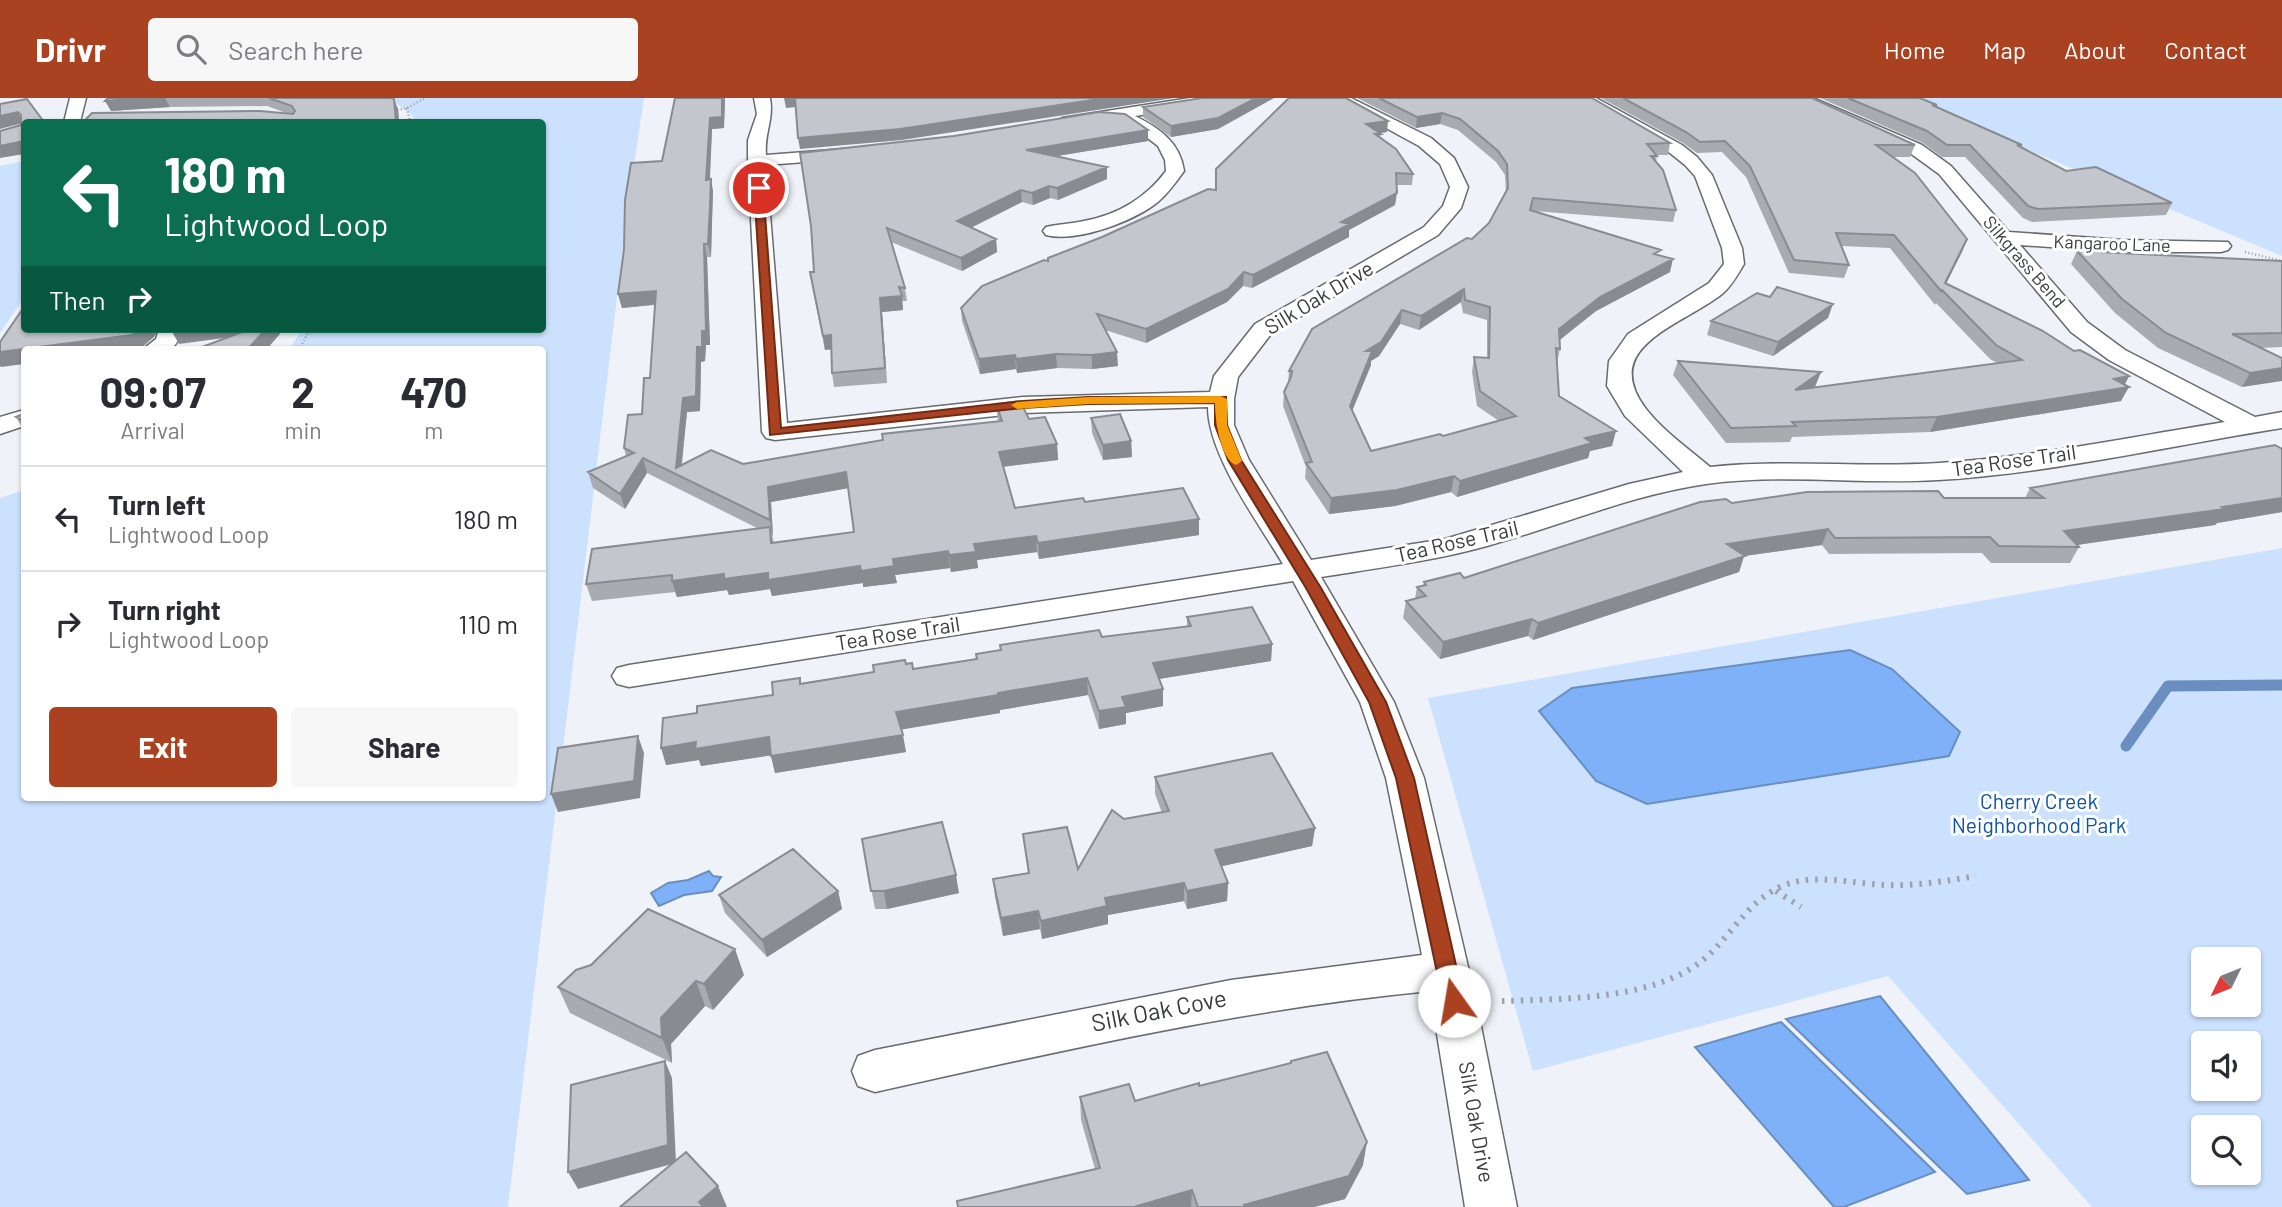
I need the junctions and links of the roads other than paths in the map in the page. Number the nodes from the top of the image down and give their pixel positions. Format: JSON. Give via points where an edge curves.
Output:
{"nodes":[{"id":1,"x":78,"y":98,"type":"edge"},
{"id":2,"x":762,"y":98,"type":"edge"},
{"id":3,"x":1221,"y":98,"type":"edge"},
{"id":4,"x":1339,"y":98,"type":"edge"},
{"id":5,"x":1585,"y":98,"type":"edge"},
{"id":6,"x":1800,"y":98,"type":"edge"},
{"id":7,"x":1117,"y":113,"type":"junction"},
{"id":8,"x":73,"y":119,"type":"edge"},
{"id":9,"x":1050,"y":124,"type":"edge"},
{"id":10,"x":855,"y":153,"type":"edge"},
{"id":11,"x":757,"y":161,"type":"junction"},
{"id":12,"x":1053,"y":231,"type":"dead end"},
{"id":13,"x":2003,"y":238,"type":"junction"},
{"id":14,"x":2221,"y":246,"type":"road end"},
{"id":15,"x":1221,"y":399,"type":"junction"},
{"id":16,"x":21,"y":419,"type":"edge"},
{"id":17,"x":2282,"y":420,"type":"edge"},
{"id":18,"x":2251,"y":425,"type":"junction"},
{"id":19,"x":0,"y":426,"type":"edge"},
{"id":20,"x":1703,"y":476,"type":"junction"},
{"id":21,"x":1303,"y":571,"type":"junction"},
{"id":22,"x":629,"y":676,"type":"dead end"},
{"id":23,"x":1447,"y":971,"type":"junction"},
{"id":24,"x":876,"y":1071,"type":"dead end"},
{"id":25,"x":1491,"y":1207,"type":"edge"}],
"edges":[{"from":1,"to":8,"type":"street"},
{"from":2,"to":11,"type":"street","via":[[765,114],[756,140]]},
{"from":3,"to":7,"type":"street"},
{"from":4,"to":15,"type":"street","name":"Silk Oak Drive","via":[[1425,142],[1448,162],[1459,187],[1452,208],[1431,231],[1263,329],[1226,376]]},
{"from":5,"to":20,"type":"street","via":[[1691,161],[1703,175],[1732,248],[1734,264],[1717,288],[1636,340],[1621,361],[1619,386],[1638,416]]},
{"from":6,"to":13,"type":"street","name":"Silkgrass Bend","via":[[1916,149],[1945,170]]},
{"from":7,"to":9,"type":"street"},
{"from":7,"to":12,"type":"street","via":[[1156,134],[1174,155],[1175,171],[1156,194],[1122,215],[1087,228]]},
{"from":10,"to":11,"type":"street"},
{"from":11,"to":15,"type":"street","via":[[775,432],[1023,405]]},
{"from":13,"to":14,"type":"street","name":"Kangaroo Lane","via":[[2122,246]]},
{"from":13,"to":18,"type":"street","name":"Silkgrass Bend","via":[[2080,327],[2117,355]]},
{"from":15,"to":21,"type":"street","name":"Silk Oak Drive","via":[[1221,425],[1235,460]]},
{"from":16,"to":19,"type":"street"},
{"from":17,"to":18,"type":"street","name":"Tea Rose Trail"},
{"from":18,"to":20,"type":"street","name":"Tea Rose Trail","via":[[1967,469]]},
{"from":20,"to":21,"type":"street","name":"Tea Rose Trail","via":[[1480,540]]},
{"from":21,"to":22,"type":"street","name":"Tea Rose Trail"},
{"from":21,"to":23,"type":"street","name":"Silk Oak Drive","via":[[1377,702],[1405,778]]},
{"from":23,"to":24,"type":"street","name":"Silk Oak Cove","via":[[1169,1007]]},
{"from":23,"to":25,"type":"street","name":"Silk Oak Drive"}]}
